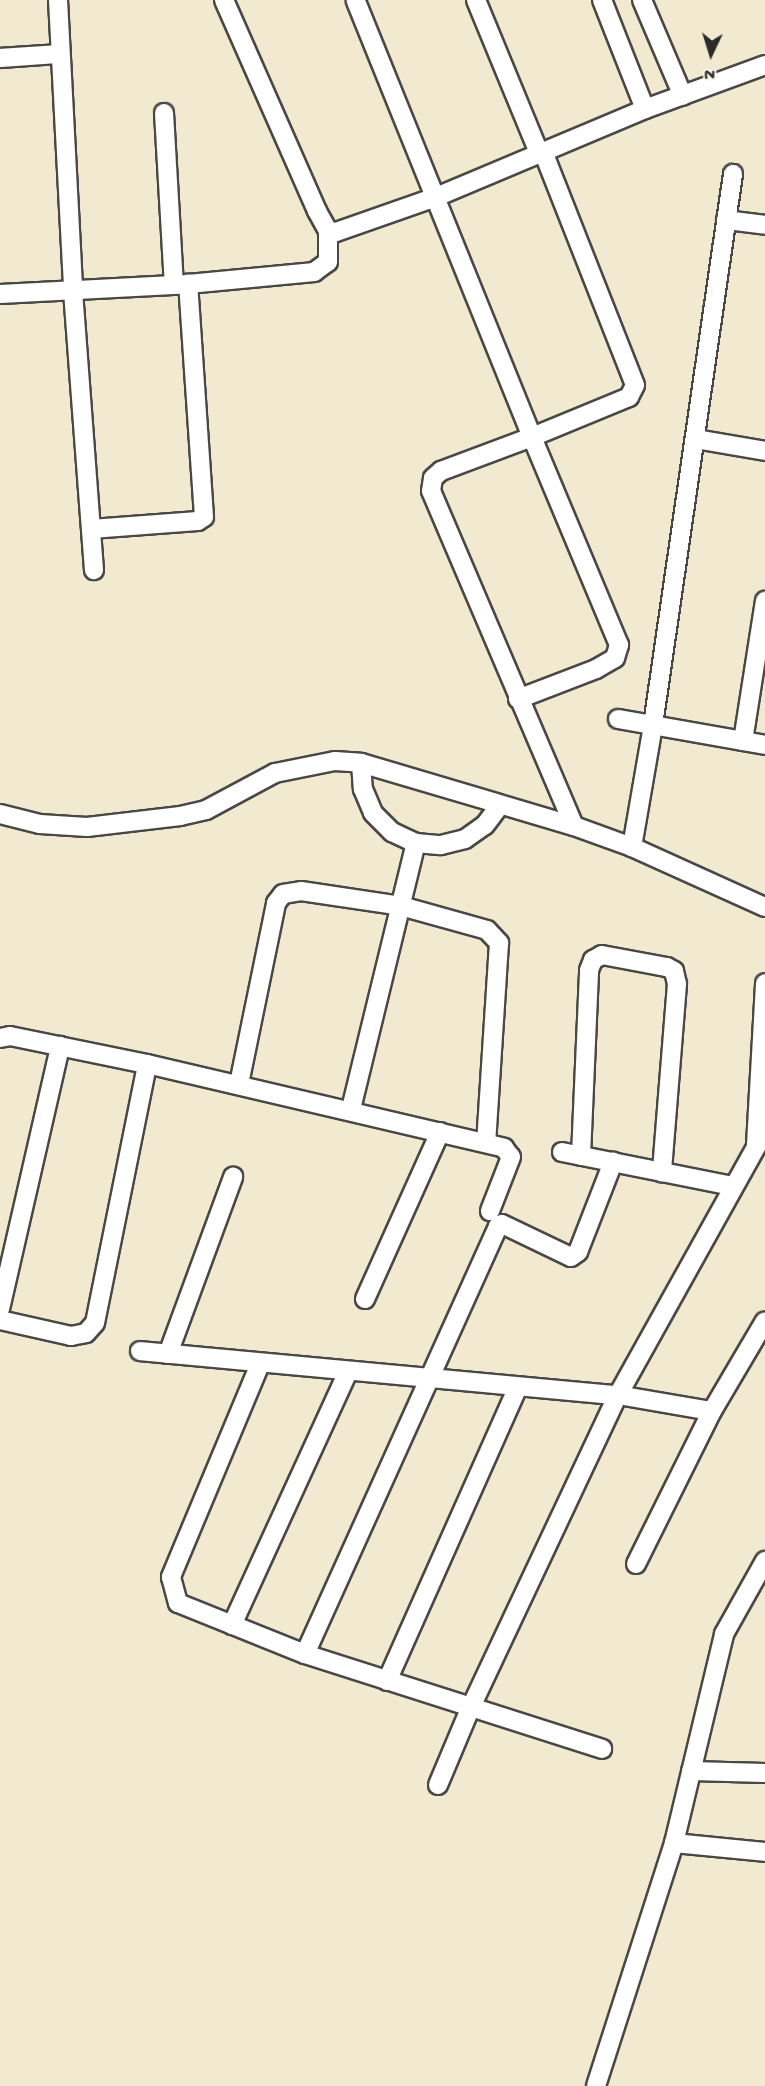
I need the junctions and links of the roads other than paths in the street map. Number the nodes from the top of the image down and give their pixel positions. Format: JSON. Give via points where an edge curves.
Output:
{"nodes":[{"id":1,"x":58,"y":0,"type":"edge"},
{"id":2,"x":224,"y":0,"type":"edge"},
{"id":3,"x":355,"y":0,"type":"edge"},
{"id":4,"x":476,"y":0,"type":"edge"},
{"id":5,"x":602,"y":0,"type":"edge"},
{"id":6,"x":642,"y":0,"type":"edge"},
{"id":7,"x":59,"y":54,"type":"junction"},
{"id":8,"x":0,"y":58,"type":"edge"},
{"id":9,"x":765,"y":65,"type":"edge"},
{"id":10,"x":683,"y":96,"type":"junction"},
{"id":11,"x":645,"y":109,"type":"junction"},
{"id":12,"x":164,"y":113,"type":"dead end"},
{"id":13,"x":541,"y":152,"type":"junction"},
{"id":14,"x":732,"y":174,"type":"dead end"},
{"id":15,"x":436,"y":197,"type":"junction"},
{"id":16,"x":726,"y":220,"type":"junction"},
{"id":17,"x":765,"y":225,"type":"edge"},
{"id":18,"x":329,"y":236,"type":"junction"},
{"id":19,"x":181,"y":284,"type":"junction"},
{"id":20,"x":73,"y":291,"type":"junction"},
{"id":21,"x":0,"y":294,"type":"edge"},
{"id":22,"x":532,"y":437,"type":"junction"},
{"id":23,"x":694,"y":439,"type":"junction"},
{"id":24,"x":765,"y":452,"type":"edge"},
{"id":25,"x":91,"y":529,"type":"junction"},
{"id":26,"x":94,"y":570,"type":"dead end"},
{"id":27,"x":765,"y":601,"type":"edge"},
{"id":28,"x":518,"y":699,"type":"junction"},
{"id":29,"x":618,"y":719,"type":"dead end"},
{"id":30,"x":653,"y":725,"type":"junction"},
{"id":31,"x":743,"y":741,"type":"junction"},
{"id":32,"x":765,"y":745,"type":"edge"},
{"id":33,"x":362,"y":762,"type":"junction"},
{"id":34,"x":500,"y":805,"type":"junction"},
{"id":35,"x":0,"y":814,"type":"edge"},
{"id":36,"x":574,"y":826,"type":"junction"},
{"id":37,"x":416,"y":843,"type":"junction"},
{"id":38,"x":632,"y":848,"type":"junction"},
{"id":39,"x":401,"y":906,"type":"junction"},
{"id":40,"x":765,"y":907,"type":"edge"},
{"id":41,"x":765,"y":983,"type":"edge"},
{"id":42,"x":0,"y":1038,"type":"edge"},
{"id":43,"x":60,"y":1046,"type":"junction"},
{"id":44,"x":147,"y":1064,"type":"junction"},
{"id":45,"x":239,"y":1084,"type":"junction"},
{"id":46,"x":351,"y":1109,"type":"junction"},
{"id":47,"x":440,"y":1132,"type":"junction"},
{"id":48,"x":760,"y":1139,"type":"edge"},
{"id":49,"x":486,"y":1143,"type":"junction"},
{"id":50,"x":562,"y":1152,"type":"dead end"},
{"id":51,"x":581,"y":1156,"type":"junction"},
{"id":52,"x":614,"y":1162,"type":"junction"},
{"id":53,"x":662,"y":1172,"type":"junction"},
{"id":54,"x":233,"y":1177,"type":"dead end"},
{"id":55,"x":732,"y":1186,"type":"junction"},
{"id":56,"x":490,"y":1211,"type":"dead end"},
{"id":57,"x":365,"y":1299,"type":"dead end"},
{"id":58,"x":0,"y":1309,"type":"edge"},
{"id":59,"x":0,"y":1320,"type":"edge"},
{"id":60,"x":765,"y":1322,"type":"edge"},
{"id":61,"x":140,"y":1352,"type":"dead end"},
{"id":62,"x":168,"y":1354,"type":"junction"},
{"id":63,"x":260,"y":1364,"type":"junction"},
{"id":64,"x":348,"y":1372,"type":"junction"},
{"id":65,"x":429,"y":1380,"type":"junction"},
{"id":66,"x":518,"y":1387,"type":"junction"},
{"id":67,"x":618,"y":1395,"type":"junction"},
{"id":68,"x":712,"y":1411,"type":"junction"},
{"id":69,"x":765,"y":1561,"type":"edge"},
{"id":70,"x":636,"y":1564,"type":"dead end"},
{"id":71,"x":232,"y":1625,"type":"junction"},
{"id":72,"x":305,"y":1654,"type":"junction"},
{"id":73,"x":387,"y":1681,"type":"junction"},
{"id":74,"x":470,"y":1709,"type":"junction"},
{"id":75,"x":602,"y":1749,"type":"dead end"},
{"id":76,"x":691,"y":1771,"type":"junction"},
{"id":77,"x":765,"y":1773,"type":"edge"},
{"id":78,"x":438,"y":1785,"type":"dead end"},
{"id":79,"x":674,"y":1843,"type":"junction"},
{"id":80,"x":765,"y":1852,"type":"edge"},
{"id":81,"x":596,"y":2086,"type":"edge"}],
"edges":[{"from":1,"to":7,"type":"street"},
{"from":2,"to":18,"type":"street"},
{"from":3,"to":15,"type":"street"},
{"from":4,"to":13,"type":"street"},
{"from":5,"to":11,"type":"street"},
{"from":6,"to":10,"type":"street"},
{"from":7,"to":8,"type":"street"},
{"from":7,"to":20,"type":"street"},
{"from":9,"to":10,"type":"street"},
{"from":10,"to":11,"type":"street"},
{"from":11,"to":13,"type":"street"},
{"from":12,"to":19,"type":"street"},
{"from":13,"to":15,"type":"street"},
{"from":13,"to":22,"type":"street","via":[[634,374],[635,385],[629,397]]},
{"from":14,"to":16,"type":"street"},
{"from":15,"to":18,"type":"street"},
{"from":15,"to":22,"type":"street"},
{"from":16,"to":17,"type":"street"},
{"from":16,"to":23,"type":"street"},
{"from":18,"to":19,"type":"street","via":[[328,262],[314,272]]},
{"from":19,"to":20,"type":"street"},
{"from":19,"to":25,"type":"street","via":[[204,517],[198,521]]},
{"from":20,"to":21,"type":"street"},
{"from":20,"to":25,"type":"street"},
{"from":22,"to":28,"type":"street","via":[[619,645],[615,658],[596,669]]},
{"from":22,"to":28,"type":"street","via":[[441,471],[433,478],[431,491]]},
{"from":23,"to":24,"type":"street"},
{"from":23,"to":30,"type":"street"},
{"from":25,"to":26,"type":"street"},
{"from":27,"to":31,"type":"street"},
{"from":28,"to":36,"type":"street"},
{"from":29,"to":30,"type":"street"},
{"from":30,"to":31,"type":"street"},
{"from":30,"to":38,"type":"street"},
{"from":31,"to":32,"type":"street"},
{"from":33,"to":34,"type":"street"},
{"from":33,"to":35,"type":"street","via":[[309,764],[275,773],[197,812],[98,826],[40,824]]},
{"from":33,"to":37,"type":"street","via":[[363,789],[374,813],[392,832]]},
{"from":34,"to":36,"type":"street"},
{"from":34,"to":37,"type":"street","via":[[485,825],[465,839],[441,845]]},
{"from":36,"to":38,"type":"street"},
{"from":37,"to":39,"type":"street"},
{"from":38,"to":40,"type":"street"},
{"from":39,"to":45,"type":"street","via":[[301,891],[283,894],[276,903]]},
{"from":39,"to":46,"type":"street"},
{"from":39,"to":49,"type":"street","via":[[487,930],[499,943]]},
{"from":41,"to":48,"type":"street"},
{"from":42,"to":43,"type":"street"},
{"from":43,"to":44,"type":"street"},
{"from":43,"to":58,"type":"street"},
{"from":44,"to":45,"type":"street"},
{"from":44,"to":59,"type":"street","via":[[95,1323],[86,1333],[71,1336]]},
{"from":45,"to":46,"type":"street"},
{"from":46,"to":47,"type":"street"},
{"from":47,"to":49,"type":"street"},
{"from":47,"to":57,"type":"street"},
{"from":48,"to":55,"type":"street"},
{"from":49,"to":56,"type":"street","via":[[508,1150],[511,1157]]},
{"from":50,"to":51,"type":"street"},
{"from":51,"to":52,"type":"street"},
{"from":51,"to":53,"type":"street","via":[[588,970],[593,960],[602,955],[674,971],[677,984]]},
{"from":52,"to":53,"type":"street"},
{"from":52,"to":65,"type":"street","via":[[578,1252],[571,1257],[502,1224],[498,1226]]},
{"from":53,"to":55,"type":"street"},
{"from":54,"to":62,"type":"street"},
{"from":55,"to":67,"type":"street"},
{"from":60,"to":68,"type":"street"},
{"from":61,"to":62,"type":"street"},
{"from":62,"to":63,"type":"street"},
{"from":63,"to":64,"type":"street"},
{"from":63,"to":71,"type":"street","via":[[171,1577],[178,1603]]},
{"from":64,"to":65,"type":"street"},
{"from":64,"to":71,"type":"street"},
{"from":65,"to":66,"type":"street"},
{"from":65,"to":72,"type":"street"},
{"from":66,"to":67,"type":"street"},
{"from":66,"to":73,"type":"street"},
{"from":67,"to":68,"type":"street"},
{"from":67,"to":74,"type":"street"},
{"from":68,"to":70,"type":"street"},
{"from":69,"to":76,"type":"street","via":[[724,1634]]},
{"from":71,"to":72,"type":"street"},
{"from":72,"to":73,"type":"street"},
{"from":73,"to":74,"type":"street"},
{"from":74,"to":75,"type":"street"},
{"from":74,"to":78,"type":"street"},
{"from":76,"to":77,"type":"street"},
{"from":76,"to":79,"type":"street"},
{"from":79,"to":80,"type":"street"},
{"from":79,"to":81,"type":"street"}]}
